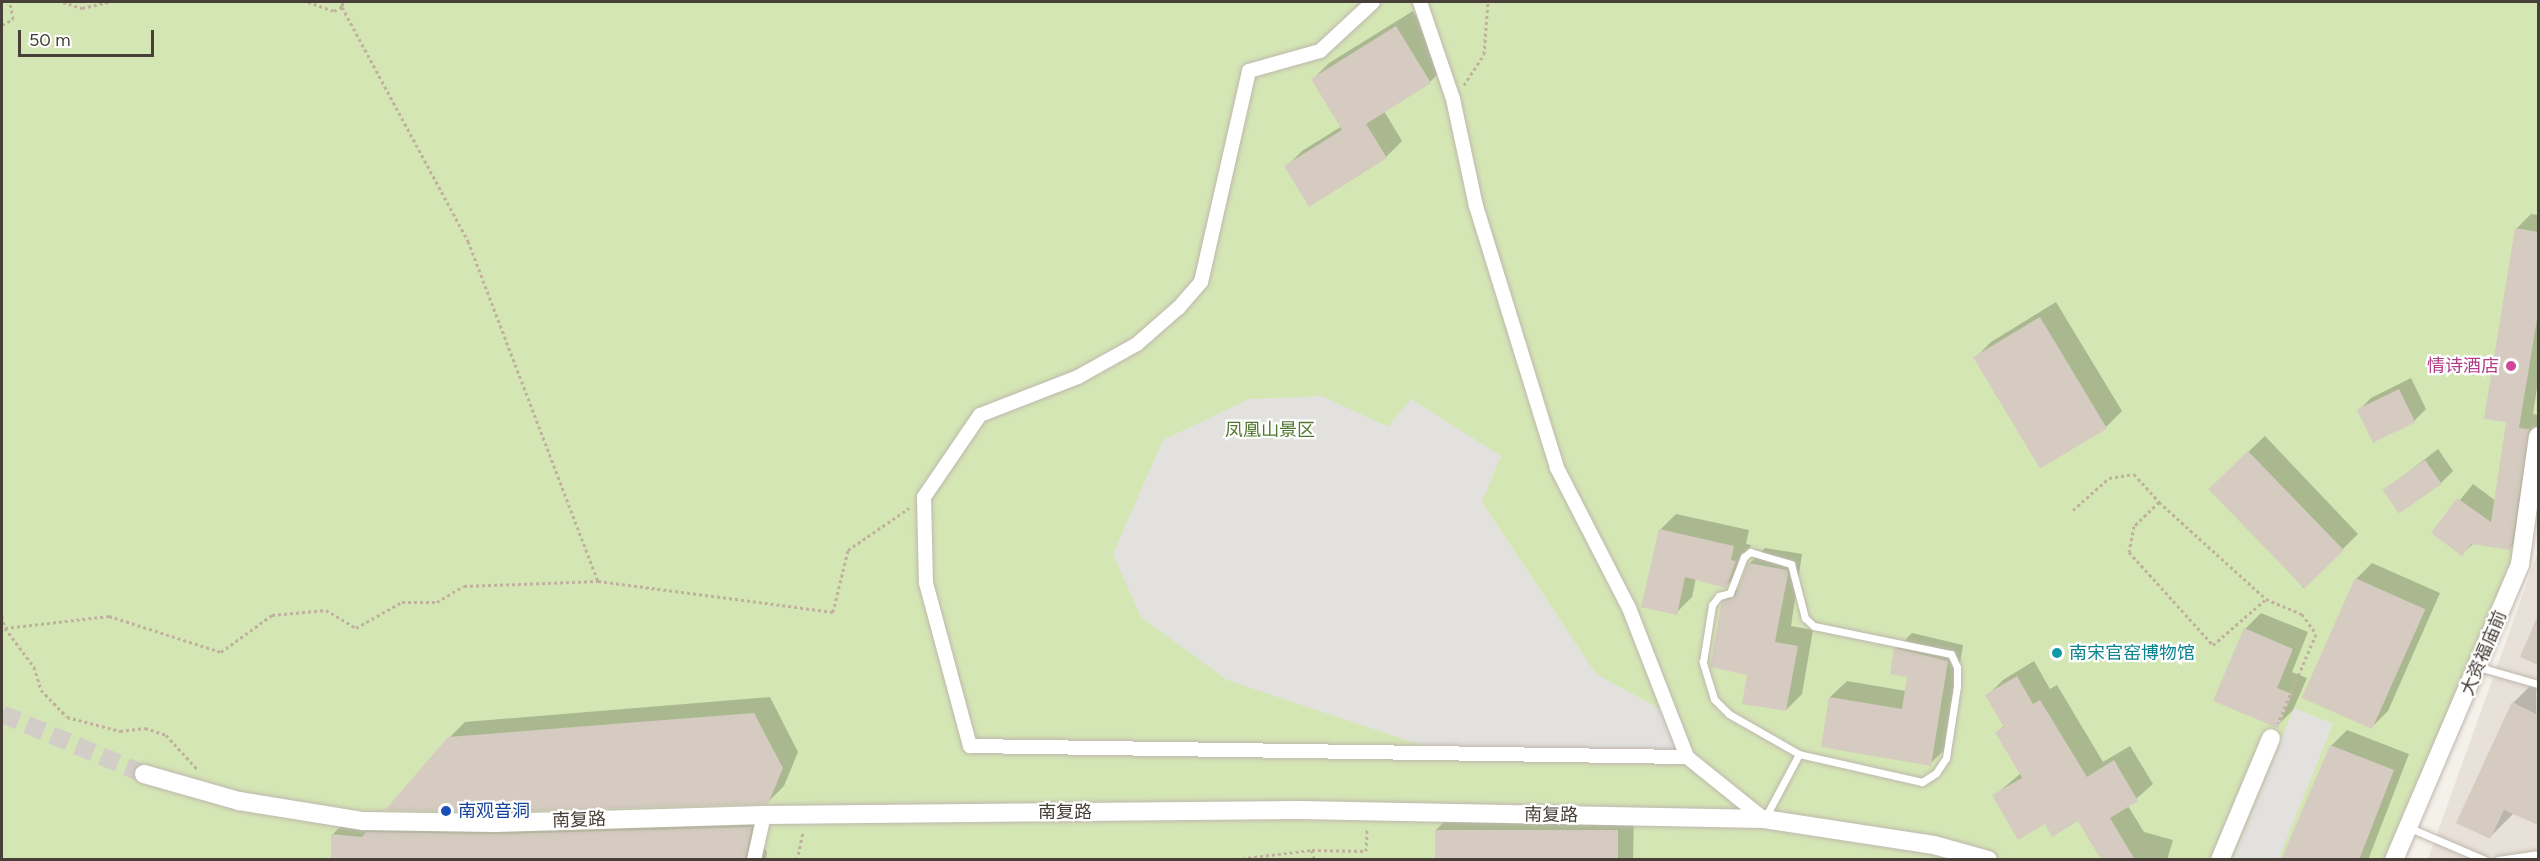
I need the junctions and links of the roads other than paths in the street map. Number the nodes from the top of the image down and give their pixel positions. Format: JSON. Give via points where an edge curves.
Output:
{"nodes":[{"id":1,"x":1373,"y":2,"type":"edge"},
{"id":2,"x":1420,"y":2,"type":"edge"},
{"id":3,"x":2538,"y":436,"type":"edge"},
{"id":4,"x":2479,"y":667,"type":"junction"},
{"id":5,"x":2538,"y":684,"type":"edge"},
{"id":6,"x":2271,"y":738,"type":"road end"},
{"id":7,"x":1799,"y":754,"type":"junction"},
{"id":8,"x":1687,"y":757,"type":"junction"},
{"id":9,"x":144,"y":774,"type":"tunnel mouth"},
{"id":10,"x":764,"y":815,"type":"junction"},
{"id":11,"x":1764,"y":819,"type":"junction"},
{"id":12,"x":2407,"y":827,"type":"junction"},
{"id":13,"x":2538,"y":854,"type":"edge"},
{"id":14,"x":754,"y":860,"type":"edge"},
{"id":15,"x":1988,"y":860,"type":"edge"},
{"id":16,"x":2220,"y":860,"type":"edge"},
{"id":17,"x":2394,"y":860,"type":"edge"},
{"id":18,"x":2485,"y":860,"type":"edge"},
{"id":19,"x":2498,"y":860,"type":"edge"}],
"edges":[{"from":1,"to":8,"type":"street","via":[[1320,51],[1249,71],[1202,282],[1137,344],[1078,377],[980,415],[924,497],[926,583],[970,746]]},
{"from":2,"to":8,"type":"street","via":[[1453,99],[1476,206],[1557,468],[1629,608]]},
{"from":3,"to":4,"type":"street","name":"大资福庙前","via":[[2520,564]]},
{"from":4,"to":5,"type":"lane"},
{"from":4,"to":12,"type":"street","name":"大资福庙前"},
{"from":6,"to":16,"type":"street"},
{"from":7,"to":7,"type":"lane","via":[[1922,782],[1936,773],[1946,758],[1958,667],[1951,654],[1940,649],[1814,626],[1805,618],[1791,564],[1750,552],[1744,557],[1730,593],[1719,596],[1712,604],[1702,662],[1705,680],[1714,699],[1729,714]]},
{"from":7,"to":11,"type":"lane"},
{"from":8,"to":11,"type":"street"},
{"from":9,"to":10,"type":"street","name":"南复路","via":[[239,801],[363,821],[495,823]]},
{"from":10,"to":11,"type":"street","name":"南复路","via":[[1368,812]]},
{"from":10,"to":14,"type":"street"},
{"from":11,"to":15,"type":"street","name":"南复路","via":[[1934,845]]},
{"from":12,"to":17,"type":"street","name":"大资福庙前"},
{"from":12,"to":18,"type":"lane"},
{"from":13,"to":19,"type":"lane"}]}
